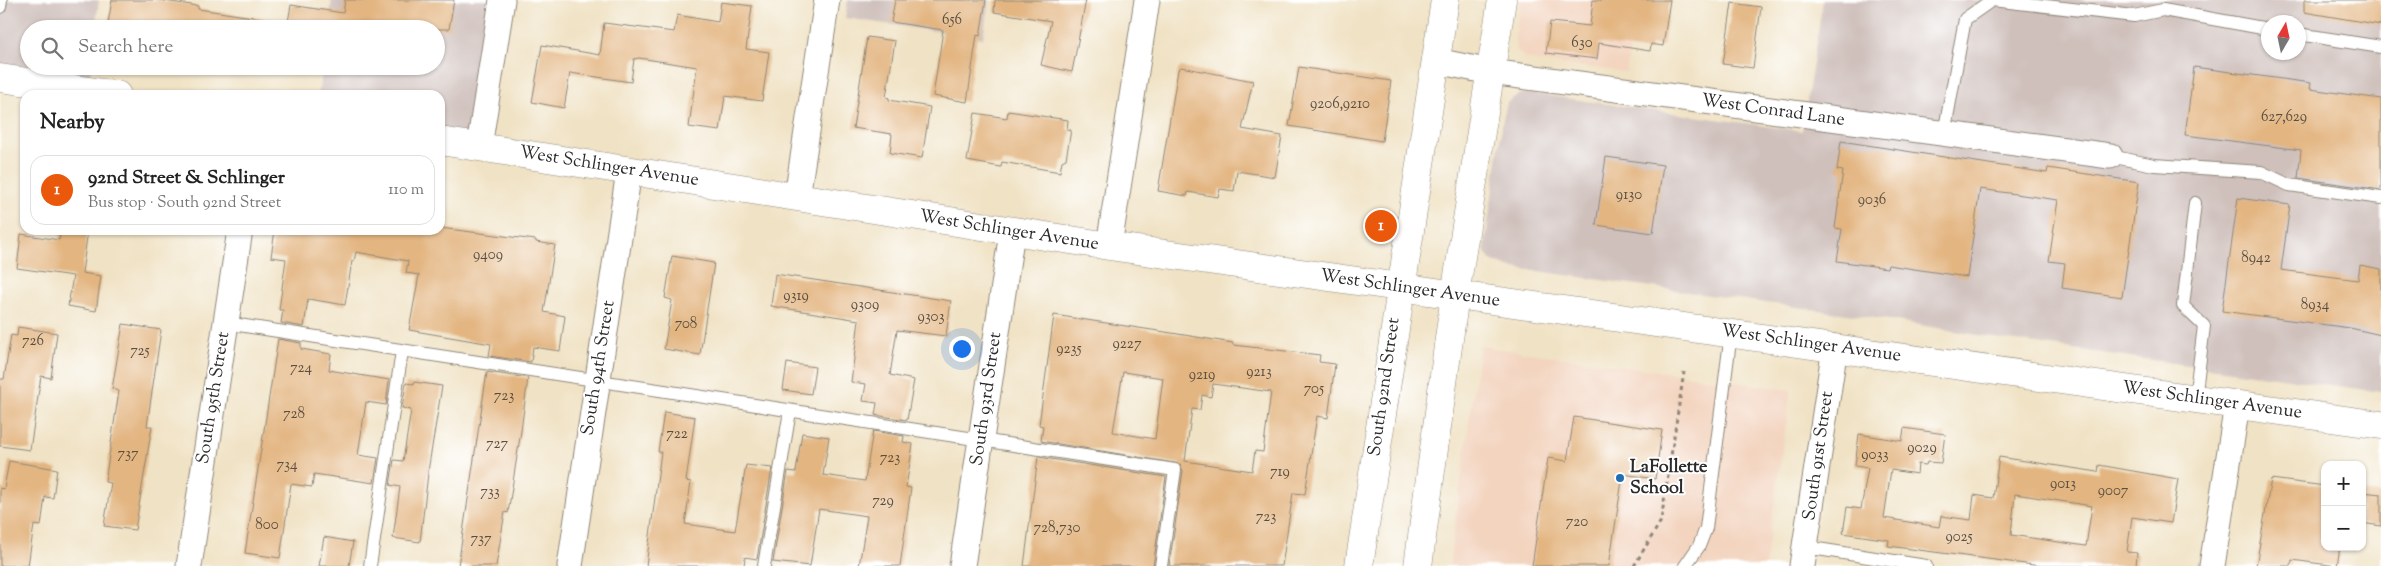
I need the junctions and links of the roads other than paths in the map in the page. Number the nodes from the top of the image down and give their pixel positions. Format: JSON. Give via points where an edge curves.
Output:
{"nodes":[{"id":1,"x":1,"y":0,"type":"edge"},
{"id":2,"x":502,"y":0,"type":"edge"},
{"id":3,"x":827,"y":0,"type":"edge"},
{"id":4,"x":1147,"y":0,"type":"edge"},
{"id":5,"x":1445,"y":0,"type":"edge"},
{"id":6,"x":1502,"y":0,"type":"edge"},
{"id":7,"x":0,"y":7,"type":"edge"},
{"id":8,"x":2261,"y":28,"type":"edge"},
{"id":9,"x":2306,"y":35,"type":"edge"},
{"id":10,"x":2381,"y":47,"type":"edge"},
{"id":11,"x":1436,"y":61,"type":"junction"},
{"id":12,"x":1491,"y":72,"type":"junction"},
{"id":13,"x":0,"y":78,"type":"edge"},
{"id":14,"x":83,"y":90,"type":"edge"},
{"id":15,"x":1944,"y":134,"type":"junction"},
{"id":16,"x":445,"y":142,"type":"edge"},
{"id":17,"x":479,"y":147,"type":"junction"},
{"id":18,"x":2110,"y":156,"type":"joint"},
{"id":19,"x":629,"y":171,"type":"junction"},
{"id":20,"x":797,"y":197,"type":"junction"},
{"id":21,"x":2381,"y":198,"type":"edge"},
{"id":22,"x":2195,"y":203,"type":"dead end"},
{"id":23,"x":1012,"y":232,"type":"junction"},
{"id":24,"x":239,"y":235,"type":"edge"},
{"id":25,"x":1109,"y":246,"type":"junction"},
{"id":26,"x":1400,"y":288,"type":"junction"},
{"id":27,"x":1454,"y":295,"type":"junction"},
{"id":28,"x":226,"y":323,"type":"junction"},
{"id":29,"x":1731,"y":333,"type":"junction"},
{"id":30,"x":1835,"y":347,"type":"junction"},
{"id":31,"x":402,"y":351,"type":"junction"},
{"id":32,"x":596,"y":382,"type":"junction"},
{"id":33,"x":2195,"y":398,"type":"junction"},
{"id":34,"x":2237,"y":405,"type":"junction"},
{"id":35,"x":790,"y":411,"type":"junction"},
{"id":36,"x":2381,"y":425,"type":"edge"},
{"id":37,"x":981,"y":440,"type":"junction"},
{"id":38,"x":1804,"y":557,"type":"edge"},
{"id":39,"x":188,"y":566,"type":"edge"},
{"id":40,"x":370,"y":566,"type":"edge"},
{"id":41,"x":570,"y":566,"type":"edge"},
{"id":42,"x":764,"y":566,"type":"edge"},
{"id":43,"x":962,"y":566,"type":"edge"},
{"id":44,"x":1160,"y":566,"type":"edge"},
{"id":45,"x":1359,"y":566,"type":"edge"},
{"id":46,"x":1418,"y":566,"type":"edge"},
{"id":47,"x":1685,"y":566,"type":"edge"},
{"id":48,"x":1926,"y":566,"type":"edge"},
{"id":49,"x":2212,"y":566,"type":"edge"}],
"edges":[{"from":1,"to":7,"type":"lane"},
{"from":2,"to":17,"type":"street"},
{"from":3,"to":20,"type":"street"},
{"from":4,"to":25,"type":"street"},
{"from":5,"to":11,"type":"street","name":"South 92nd Street"},
{"from":6,"to":12,"type":"street"},
{"from":8,"to":15,"type":"lane","via":[[2163,10],[2134,16],[1992,0],[1964,19]]},
{"from":9,"to":10,"type":"lane"},
{"from":11,"to":12,"type":"street","name":"West Conrad Lane"},
{"from":11,"to":26,"type":"street","name":"South 92nd Street"},
{"from":12,"to":15,"type":"street","name":"West Conrad Lane"},
{"from":12,"to":27,"type":"street"},
{"from":13,"to":14,"type":"street"},
{"from":15,"to":18,"type":"street","name":"West Conrad Lane"},
{"from":16,"to":17,"type":"street","name":"West Schlinger Avenue"},
{"from":17,"to":19,"type":"street","name":"West Schlinger Avenue"},
{"from":18,"to":21,"type":"lane","via":[[2154,165],[2261,172],[2288,185]]},
{"from":19,"to":20,"type":"street","name":"West Schlinger Avenue"},
{"from":19,"to":32,"type":"street","name":"South 94th Street"},
{"from":20,"to":23,"type":"street","name":"West Schlinger Avenue"},
{"from":22,"to":33,"type":"lane","via":[[2183,306],[2204,326]]},
{"from":23,"to":25,"type":"street","name":"West Schlinger Avenue"},
{"from":23,"to":37,"type":"street","name":"South 93rd Street"},
{"from":24,"to":28,"type":"street","name":"South 95th Street"},
{"from":25,"to":26,"type":"street","name":"West Schlinger Avenue"},
{"from":26,"to":27,"type":"street","name":"West Schlinger Avenue"},
{"from":26,"to":45,"type":"street","name":"South 92nd Street"},
{"from":27,"to":29,"type":"street","name":"West Schlinger Avenue"},
{"from":27,"to":46,"type":"street"},
{"from":28,"to":31,"type":"lane"},
{"from":28,"to":39,"type":"street","name":"South 95th Street"},
{"from":29,"to":30,"type":"street","name":"West Schlinger Avenue"},
{"from":29,"to":47,"type":"lane","via":[[1706,528],[1699,546]]},
{"from":30,"to":33,"type":"street","name":"West Schlinger Avenue"},
{"from":30,"to":38,"type":"street","name":"South 91st Street"},
{"from":31,"to":32,"type":"lane"},
{"from":31,"to":40,"type":"lane"},
{"from":32,"to":35,"type":"lane"},
{"from":32,"to":41,"type":"street","name":"South 94th Street"},
{"from":33,"to":34,"type":"street","name":"West Schlinger Avenue"},
{"from":34,"to":36,"type":"street","name":"West Schlinger Avenue"},
{"from":34,"to":49,"type":"street"},
{"from":35,"to":37,"type":"lane"},
{"from":35,"to":42,"type":"lane"},
{"from":37,"to":43,"type":"street","name":"South 93rd Street"},
{"from":37,"to":44,"type":"lane","via":[[1175,470]]},
{"from":38,"to":48,"type":"lane"}]}
